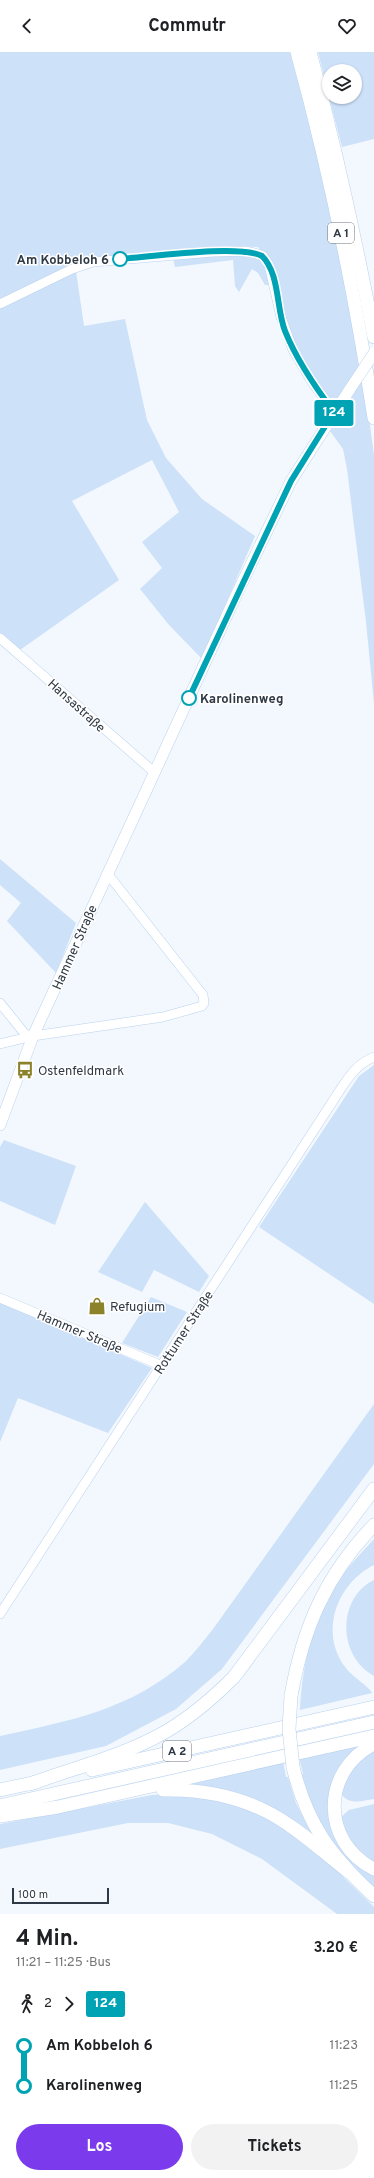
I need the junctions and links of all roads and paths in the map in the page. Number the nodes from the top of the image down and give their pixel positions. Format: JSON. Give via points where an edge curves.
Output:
{"nodes":[{"id":1,"x":296,"y":52,"type":"edge"},
{"id":2,"x":310,"y":52,"type":"edge"},
{"id":3,"x":0,"y":304,"type":"edge"},
{"id":4,"x":374,"y":336,"type":"edge"},
{"id":5,"x":374,"y":353,"type":"edge"},
{"id":6,"x":334,"y":412,"type":"junction"},
{"id":7,"x":374,"y":418,"type":"edge"},
{"id":8,"x":0,"y":638,"type":"edge"},
{"id":9,"x":154,"y":772,"type":"junction"},
{"id":10,"x":107,"y":873,"type":"junction"},
{"id":11,"x":0,"y":1003,"type":"edge"},
{"id":12,"x":34,"y":1036,"type":"junction"},
{"id":13,"x":0,"y":1044,"type":"edge"},
{"id":14,"x":374,"y":1057,"type":"edge"},
{"id":15,"x":0,"y":1125,"type":"edge"},
{"id":16,"x":0,"y":1298,"type":"edge"},
{"id":17,"x":160,"y":1365,"type":"junction"},
{"id":18,"x":374,"y":1489,"type":"edge"},
{"id":19,"x":374,"y":1525,"type":"edge"},
{"id":20,"x":0,"y":1614,"type":"edge"},
{"id":21,"x":374,"y":1707,"type":"edge"},
{"id":22,"x":374,"y":1722,"type":"edge"},
{"id":23,"x":374,"y":1736,"type":"edge"},
{"id":24,"x":374,"y":1744,"type":"edge"},
{"id":25,"x":30,"y":1784,"type":"junction"},
{"id":26,"x":0,"y":1790,"type":"edge"},
{"id":27,"x":129,"y":1791,"type":"junction"},
{"id":28,"x":0,"y":1806,"type":"edge"},
{"id":29,"x":0,"y":1816,"type":"edge"},
{"id":30,"x":374,"y":1869,"type":"edge"},
{"id":31,"x":349,"y":1872,"type":"junction"},
{"id":32,"x":374,"y":1896,"type":"edge"}],
"edges":[{"from":1,"to":7,"type":"highway","number":"A 1","via":[[320,139],[341,231],[364,349]]},
{"from":2,"to":4,"type":"highway","number":"A 1","via":[[352,221]]},
{"from":3,"to":6,"type":"street","via":[[72,269],[93,262],[213,252],[258,254],[266,259],[273,275],[281,316],[293,350]]},
{"from":5,"to":6,"type":"main road","name":"Hammer Straße","bridge":true},
{"from":6,"to":9,"type":"main road","name":"Hammer Straße","via":[[291,481]]},
{"from":8,"to":9,"type":"street","name":"Hansastraße"},
{"from":9,"to":10,"type":"main road","name":"Hammer Straße"},
{"from":10,"to":12,"type":"main road","name":"Hammer Straße"},
{"from":10,"to":12,"type":"street","via":[[203,995],[204,1003],[202,1006],[163,1017]]},
{"from":11,"to":12,"type":"street","via":[[25,1034]]},
{"from":12,"to":13,"type":"street"},
{"from":12,"to":15,"type":"main road","name":"Hammer Straße"},
{"from":14,"to":17,"type":"street","name":"Rottumer Straße","via":[[354,1069]]},
{"from":16,"to":17,"type":"street","name":"Hammer Straße"},
{"from":17,"to":20,"type":"street","name":"Rottumer Straße"},
{"from":18,"to":25,"type":"highway","via":[[234,1677],[216,1695],[178,1725],[154,1738]]},
{"from":19,"to":31,"type":"highway","bridge":true,"via":[[342,1561],[319,1602],[304,1638],[291,1696],[289,1729],[293,1767],[303,1802],[325,1844]]},
{"from":21,"to":25,"type":"highway","number":"A 2"},
{"from":22,"to":28,"type":"highway","number":"A 2"},
{"from":23,"to":27,"type":"highway"},
{"from":24,"to":30,"type":"highway","via":[[353,1758],[343,1772],[334,1804],[336,1822],[346,1844],[355,1856]]},
{"from":25,"to":26,"type":"highway","number":"A 2"},
{"from":27,"to":29,"type":"highway","via":[[58,1807]]},
{"from":27,"to":31,"type":"highway","via":[[200,1791],[248,1803],[290,1826]]},
{"from":31,"to":32,"type":"highway"}]}
